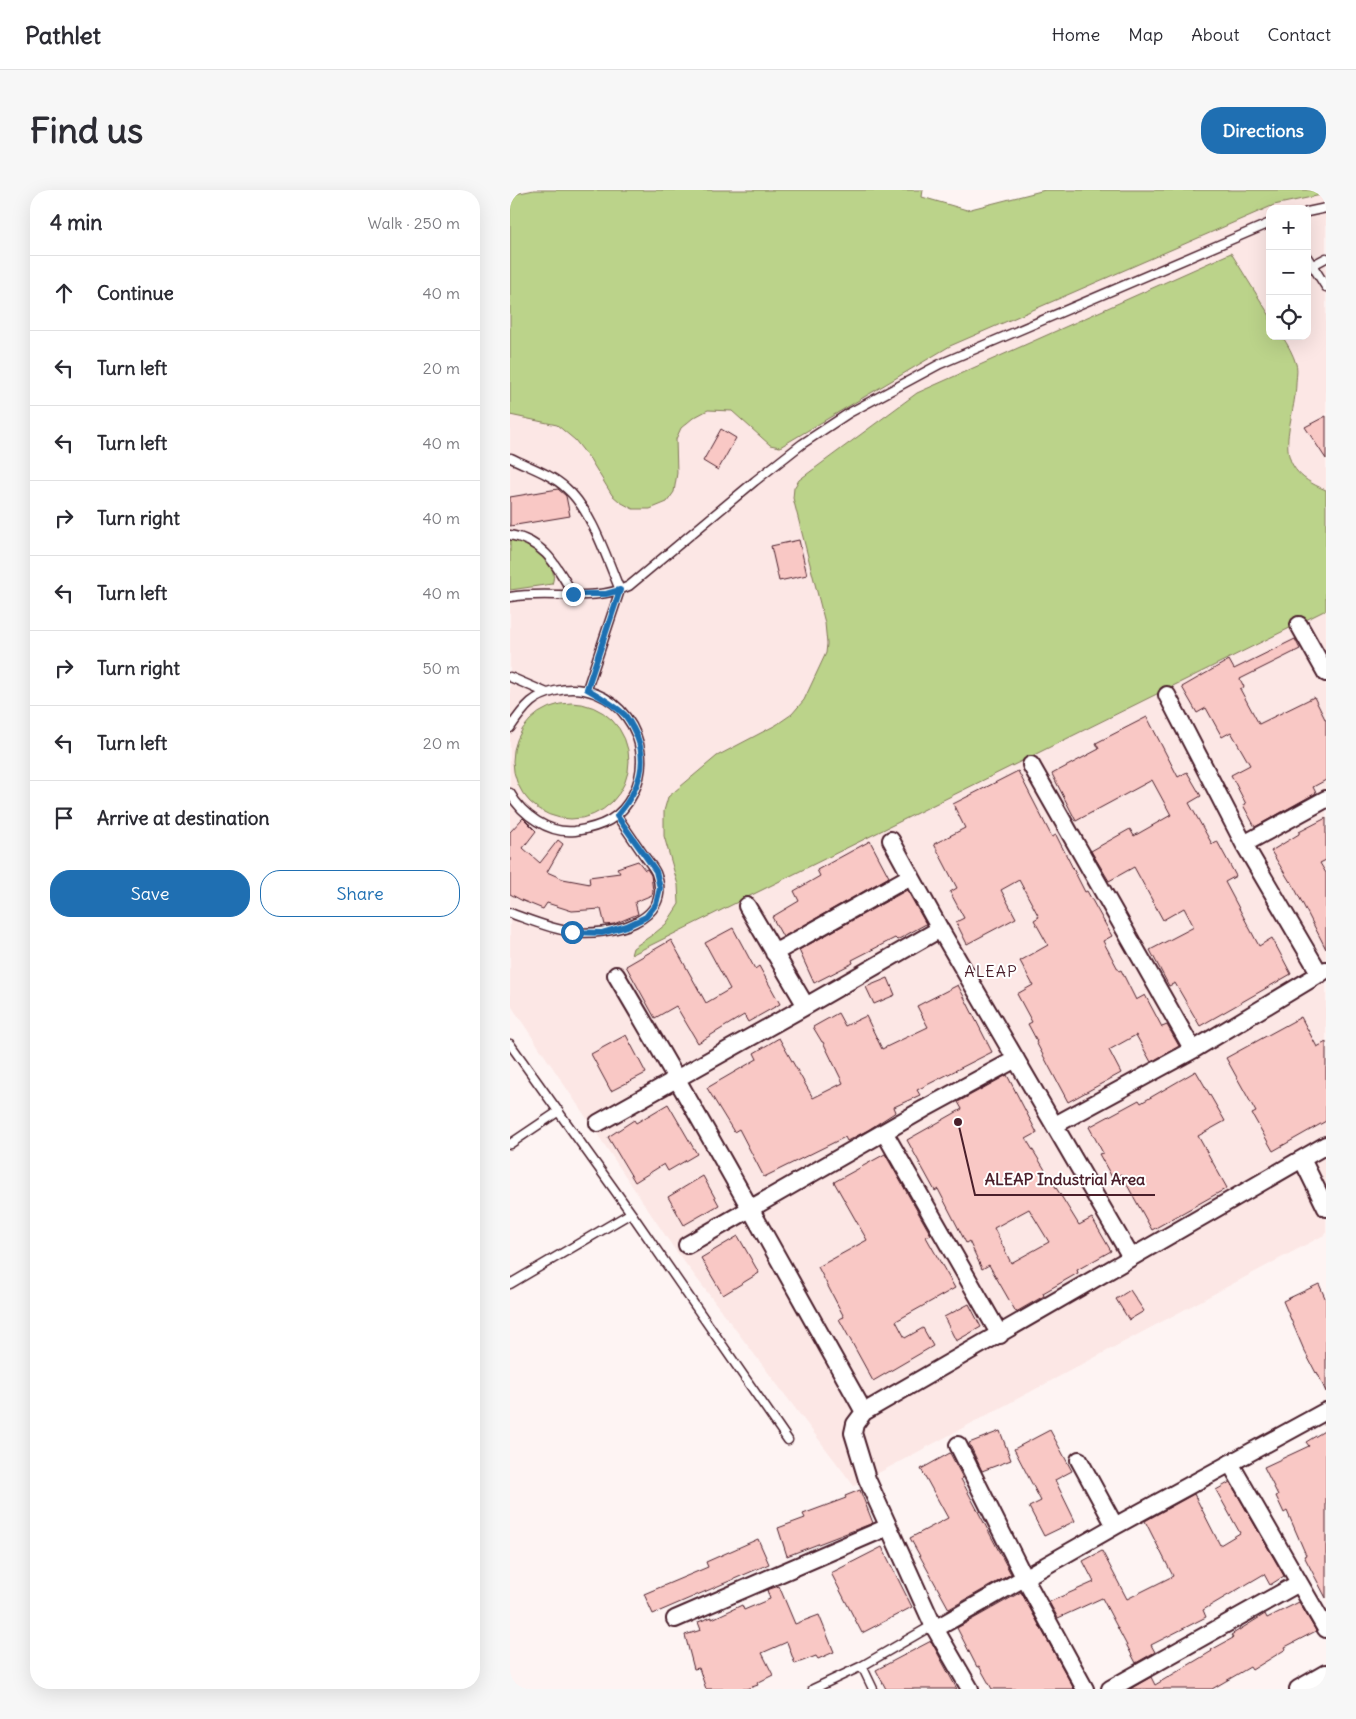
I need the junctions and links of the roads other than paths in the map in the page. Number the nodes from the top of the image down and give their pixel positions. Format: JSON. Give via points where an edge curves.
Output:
{"nodes":[{"id":1,"x":1326,"y":208,"type":"edge"},
{"id":2,"x":1311,"y":211,"type":"edge"},
{"id":3,"x":1266,"y":225,"type":"edge"},
{"id":4,"x":1326,"y":258,"type":"edge"},
{"id":5,"x":1311,"y":263,"type":"edge"},
{"id":6,"x":1313,"y":266,"type":"junction"},
{"id":7,"x":1326,"y":287,"type":"edge"},
{"id":8,"x":511,"y":458,"type":"dead end"},
{"id":9,"x":510,"y":535,"type":"edge"},
{"id":10,"x":620,"y":590,"type":"junction"},
{"id":11,"x":573,"y":594,"type":"junction"},
{"id":12,"x":510,"y":597,"type":"edge"},
{"id":13,"x":1299,"y":626,"type":"dead end"},
{"id":14,"x":1326,"y":674,"type":"edge"},
{"id":15,"x":510,"y":677,"type":"edge"},
{"id":16,"x":587,"y":689,"type":"junction"},
{"id":17,"x":547,"y":693,"type":"junction"},
{"id":18,"x":1167,"y":695,"type":"dead end"},
{"id":19,"x":510,"y":728,"type":"edge"},
{"id":20,"x":1031,"y":765,"type":"dead end"},
{"id":21,"x":510,"y":793,"type":"edge"},
{"id":22,"x":1326,"y":799,"type":"edge"},
{"id":23,"x":617,"y":816,"type":"junction"},
{"id":24,"x":891,"y":840,"type":"dead end"},
{"id":25,"x":1244,"y":844,"type":"junction"},
{"id":26,"x":911,"y":876,"type":"junction"},
{"id":27,"x":747,"y":906,"type":"dead end"},
{"id":28,"x":510,"y":913,"type":"edge"},
{"id":29,"x":940,"y":929,"type":"junction"},
{"id":30,"x":774,"y":952,"type":"junction"},
{"id":31,"x":1323,"y":972,"type":"edge"},
{"id":32,"x":616,"y":975,"type":"dead end"},
{"id":33,"x":806,"y":1006,"type":"junction"},
{"id":34,"x":510,"y":1044,"type":"edge"},
{"id":35,"x":1193,"y":1050,"type":"junction"},
{"id":36,"x":1016,"y":1059,"type":"junction"},
{"id":37,"x":678,"y":1078,"type":"junction"},
{"id":38,"x":559,"y":1111,"type":"junction"},
{"id":39,"x":598,"y":1123,"type":"dead end"},
{"id":40,"x":1056,"y":1125,"type":"junction"},
{"id":41,"x":884,"y":1132,"type":"junction"},
{"id":42,"x":510,"y":1144,"type":"edge"},
{"id":43,"x":1326,"y":1145,"type":"edge"},
{"id":44,"x":1302,"y":1159,"type":"junction"},
{"id":45,"x":1326,"y":1208,"type":"edge"},
{"id":46,"x":749,"y":1209,"type":"junction"},
{"id":47,"x":631,"y":1213,"type":"junction"},
{"id":48,"x":688,"y":1245,"type":"dead end"},
{"id":49,"x":1131,"y":1257,"type":"junction"},
{"id":50,"x":510,"y":1284,"type":"edge"},
{"id":51,"x":1000,"y":1335,"type":"junction"},
{"id":52,"x":864,"y":1412,"type":"junction"},
{"id":53,"x":1324,"y":1416,"type":"edge"},
{"id":54,"x":788,"y":1440,"type":"dead end"},
{"id":55,"x":958,"y":1445,"type":"dead end"},
{"id":56,"x":1079,"y":1460,"type":"dead end"},
{"id":57,"x":1230,"y":1463,"type":"junction"},
{"id":58,"x":1115,"y":1526,"type":"junction"},
{"id":59,"x":888,"y":1527,"type":"junction"},
{"id":60,"x":1024,"y":1576,"type":"junction"},
{"id":61,"x":1299,"y":1582,"type":"junction"},
{"id":62,"x":674,"y":1619,"type":"dead end"},
{"id":63,"x":934,"y":1627,"type":"junction"},
{"id":64,"x":1326,"y":1629,"type":"edge"},
{"id":65,"x":862,"y":1666,"type":"junction"},
{"id":66,"x":1326,"y":1673,"type":"edge"},
{"id":67,"x":813,"y":1689,"type":"edge"},
{"id":68,"x":873,"y":1689,"type":"edge"},
{"id":69,"x":970,"y":1689,"type":"edge"},
{"id":70,"x":1085,"y":1689,"type":"edge"},
{"id":71,"x":1110,"y":1689,"type":"edge"},
{"id":72,"x":1298,"y":1689,"type":"edge"}],
"edges":[{"from":1,"to":2,"type":"lane"},
{"from":3,"to":10,"type":"lane","via":[[940,364],[849,413],[794,450]]},
{"from":4,"to":6,"type":"lane"},
{"from":5,"to":6,"type":"lane"},
{"from":6,"to":7,"type":"lane"},
{"from":8,"to":10,"type":"lane","via":[[554,479],[576,496]]},
{"from":9,"to":11,"type":"lane","via":[[531,541],[544,550]]},
{"from":10,"to":11,"type":"lane","via":[[606,594]]},
{"from":10,"to":16,"type":"lane"},
{"from":11,"to":12,"type":"lane"},
{"from":13,"to":14,"type":"street"},
{"from":15,"to":17,"type":"lane"},
{"from":16,"to":17,"type":"lane","via":[[567,688]]},
{"from":16,"to":23,"type":"lane","via":[[609,701],[627,717],[638,738],[642,760],[639,782]]},
{"from":17,"to":19,"type":"lane","via":[[532,701]]},
{"from":18,"to":25,"type":"street"},
{"from":20,"to":35,"type":"street"},
{"from":21,"to":23,"type":"lane","via":[[530,817],[550,828],[572,831],[594,828]]},
{"from":22,"to":25,"type":"street"},
{"from":23,"to":28,"type":"lane","via":[[656,871],[660,888],[656,904],[646,917],[602,933],[572,932]]},
{"from":24,"to":26,"type":"street"},
{"from":25,"to":31,"type":"street"},
{"from":26,"to":29,"type":"street"},
{"from":26,"to":30,"type":"street"},
{"from":27,"to":30,"type":"street"},
{"from":29,"to":33,"type":"street"},
{"from":29,"to":36,"type":"street"},
{"from":30,"to":33,"type":"street"},
{"from":31,"to":35,"type":"street"},
{"from":32,"to":37,"type":"street"},
{"from":33,"to":37,"type":"street"},
{"from":34,"to":38,"type":"lane"},
{"from":35,"to":40,"type":"street"},
{"from":36,"to":40,"type":"street"},
{"from":36,"to":41,"type":"street"},
{"from":37,"to":39,"type":"street"},
{"from":37,"to":46,"type":"street"},
{"from":38,"to":42,"type":"lane"},
{"from":38,"to":47,"type":"lane"},
{"from":40,"to":49,"type":"street"},
{"from":41,"to":46,"type":"street"},
{"from":41,"to":51,"type":"street"},
{"from":43,"to":44,"type":"street"},
{"from":44,"to":45,"type":"street"},
{"from":44,"to":49,"type":"street"},
{"from":46,"to":48,"type":"street"},
{"from":46,"to":52,"type":"street"},
{"from":47,"to":50,"type":"lane"},
{"from":47,"to":54,"type":"lane"},
{"from":49,"to":51,"type":"street"},
{"from":51,"to":52,"type":"street"},
{"from":52,"to":59,"type":"street","via":[[853,1433],[867,1479]]},
{"from":53,"to":57,"type":"street"},
{"from":55,"to":60,"type":"street"},
{"from":56,"to":58,"type":"street"},
{"from":57,"to":58,"type":"street"},
{"from":57,"to":61,"type":"street"},
{"from":58,"to":60,"type":"street"},
{"from":59,"to":62,"type":"street"},
{"from":59,"to":63,"type":"street"},
{"from":60,"to":63,"type":"street"},
{"from":60,"to":70,"type":"street"},
{"from":61,"to":64,"type":"street"},
{"from":61,"to":71,"type":"street"},
{"from":63,"to":65,"type":"lane"},
{"from":63,"to":69,"type":"street"},
{"from":65,"to":67,"type":"lane"},
{"from":65,"to":68,"type":"lane"},
{"from":66,"to":72,"type":"street"}]}
